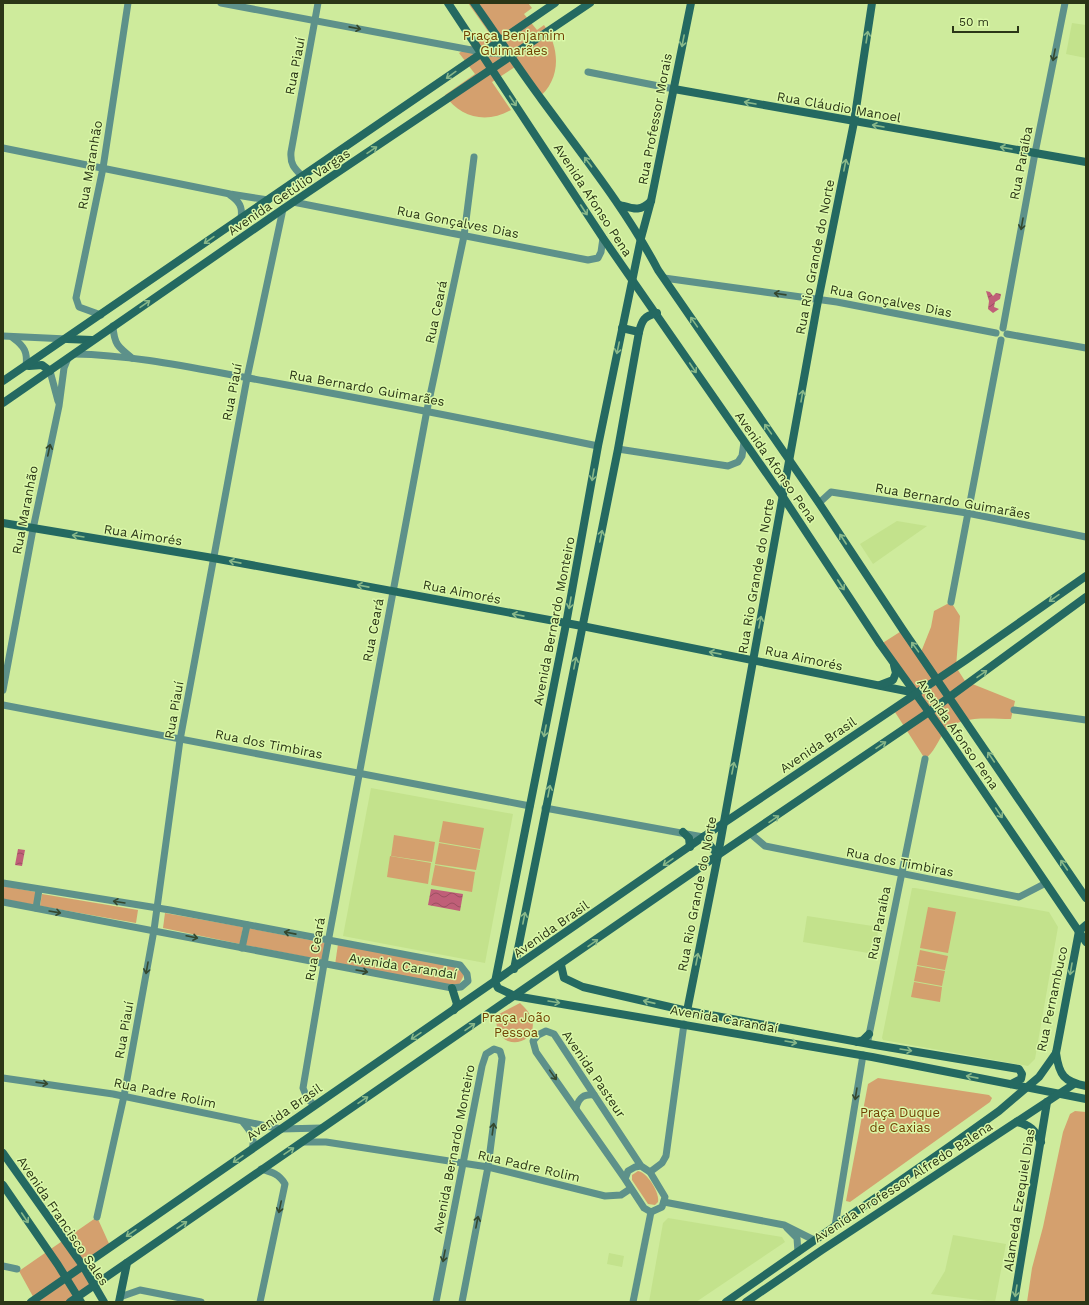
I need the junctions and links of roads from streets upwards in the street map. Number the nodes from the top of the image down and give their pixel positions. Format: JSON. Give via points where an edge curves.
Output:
{"nodes":[{"id":1,"x":128,"y":3,"type":"edge"},
{"id":2,"x":221,"y":3,"type":"edge"},
{"id":3,"x":318,"y":3,"type":"edge"},
{"id":4,"x":448,"y":3,"type":"edge"},
{"id":5,"x":474,"y":3,"type":"edge"},
{"id":6,"x":555,"y":3,"type":"edge"},
{"id":7,"x":590,"y":3,"type":"edge"},
{"id":8,"x":691,"y":3,"type":"edge"},
{"id":9,"x":872,"y":3,"type":"edge"},
{"id":10,"x":1065,"y":3,"type":"edge"},
{"id":11,"x":316,"y":21,"type":"junction"},
{"id":12,"x":500,"y":40,"type":"junction"},
{"id":13,"x":482,"y":52,"type":"junction"},
{"id":14,"x":511,"y":56,"type":"junction"},
{"id":15,"x":492,"y":68,"type":"junction"},
{"id":16,"x":588,"y":72,"type":"dead end"},
{"id":17,"x":674,"y":88,"type":"junction"},
{"id":18,"x":854,"y":122,"type":"junction"},
{"id":19,"x":3,"y":148,"type":"edge"},
{"id":20,"x":1035,"y":153,"type":"junction"},
{"id":21,"x":474,"y":157,"type":"dead end"},
{"id":22,"x":1086,"y":162,"type":"edge"},
{"id":23,"x":103,"y":168,"type":"junction"},
{"id":24,"x":302,"y":176,"type":"junction"},
{"id":25,"x":230,"y":194,"type":"junction"},
{"id":26,"x":268,"y":200,"type":"junction"},
{"id":27,"x":651,"y":201,"type":"junction"},
{"id":28,"x":293,"y":202,"type":"junction"},
{"id":29,"x":620,"y":205,"type":"junction"},
{"id":30,"x":283,"y":209,"type":"junction"},
{"id":31,"x":241,"y":218,"type":"junction"},
{"id":32,"x":464,"y":236,"type":"junction"},
{"id":33,"x":603,"y":238,"type":"junction"},
{"id":34,"x":641,"y":238,"type":"junction"},
{"id":35,"x":664,"y":278,"type":"junction"},
{"id":36,"x":633,"y":282,"type":"junction"},
{"id":37,"x":818,"y":303,"type":"junction"},
{"id":38,"x":657,"y":314,"type":"junction"},
{"id":39,"x":101,"y":316,"type":"junction"},
{"id":40,"x":113,"y":326,"type":"junction"},
{"id":41,"x":622,"y":328,"type":"junction"},
{"id":42,"x":1005,"y":331,"type":"junction"},
{"id":43,"x":639,"y":332,"type":"junction"},
{"id":44,"x":996,"y":333,"type":"junction"},
{"id":45,"x":3,"y":336,"type":"edge"},
{"id":46,"x":13,"y":338,"type":"junction"},
{"id":47,"x":67,"y":339,"type":"junction"},
{"id":48,"x":92,"y":340,"type":"junction"},
{"id":49,"x":1001,"y":340,"type":"junction"},
{"id":50,"x":1086,"y":348,"type":"edge"},
{"id":51,"x":71,"y":356,"type":"junction"},
{"id":52,"x":132,"y":358,"type":"junction"},
{"id":53,"x":26,"y":366,"type":"junction"},
{"id":54,"x":50,"y":371,"type":"junction"},
{"id":55,"x":247,"y":378,"type":"junction"},
{"id":56,"x":3,"y":382,"type":"edge"},
{"id":57,"x":3,"y":403,"type":"edge"},
{"id":58,"x":59,"y":406,"type":"junction"},
{"id":59,"x":427,"y":410,"type":"junction"},
{"id":60,"x":744,"y":442,"type":"junction"},
{"id":61,"x":598,"y":446,"type":"junction"},
{"id":62,"x":618,"y":449,"type":"junction"},
{"id":63,"x":790,"y":462,"type":"junction"},
{"id":64,"x":783,"y":497,"type":"junction"},
{"id":65,"x":819,"y":503,"type":"junction"},
{"id":66,"x":967,"y":513,"type":"junction"},
{"id":67,"x":796,"y":517,"type":"junction"},
{"id":68,"x":3,"y":523,"type":"edge"},
{"id":69,"x":779,"y":523,"type":"junction"},
{"id":70,"x":33,"y":529,"type":"junction"},
{"id":71,"x":1086,"y":537,"type":"edge"},
{"id":72,"x":213,"y":558,"type":"junction"},
{"id":73,"x":1086,"y":576,"type":"edge"},
{"id":74,"x":393,"y":592,"type":"junction"},
{"id":75,"x":1086,"y":597,"type":"edge"},
{"id":76,"x":951,"y":602,"type":"dead end"},
{"id":77,"x":566,"y":624,"type":"junction"},
{"id":78,"x":582,"y":626,"type":"junction"},
{"id":79,"x":753,"y":660,"type":"junction"},
{"id":80,"x":893,"y":662,"type":"junction"},
{"id":81,"x":937,"y":679,"type":"junction"},
{"id":82,"x":877,"y":685,"type":"junction"},
{"id":83,"x":3,"y":690,"type":"edge"},
{"id":84,"x":916,"y":693,"type":"junction"},
{"id":85,"x":950,"y":696,"type":"junction"},
{"id":86,"x":3,"y":705,"type":"edge"},
{"id":87,"x":1014,"y":710,"type":"dead end"},
{"id":88,"x":929,"y":712,"type":"junction"},
{"id":89,"x":1086,"y":720,"type":"edge"},
{"id":90,"x":180,"y":740,"type":"junction"},
{"id":91,"x":925,"y":759,"type":"dead end"},
{"id":92,"x":358,"y":773,"type":"junction"},
{"id":93,"x":530,"y":806,"type":"junction"},
{"id":94,"x":726,"y":807,"type":"junction"},
{"id":95,"x":545,"y":808,"type":"junction"},
{"id":96,"x":739,"y":813,"type":"junction"},
{"id":97,"x":723,"y":824,"type":"junction"},
{"id":98,"x":683,"y":832,"type":"junction"},
{"id":99,"x":751,"y":834,"type":"junction"},
{"id":100,"x":703,"y":837,"type":"junction"},
{"id":101,"x":690,"y":846,"type":"junction"},
{"id":102,"x":718,"y":855,"type":"junction"},
{"id":103,"x":901,"y":875,"type":"junction"},
{"id":104,"x":3,"y":883,"type":"edge"},
{"id":105,"x":1046,"y":883,"type":"junction"},
{"id":106,"x":39,"y":890,"type":"junction"},
{"id":107,"x":1086,"y":898,"type":"edge"},
{"id":108,"x":3,"y":902,"type":"edge"},
{"id":109,"x":36,"y":908,"type":"junction"},
{"id":110,"x":157,"y":908,"type":"junction"},
{"id":111,"x":246,"y":925,"type":"junction"},
{"id":112,"x":1086,"y":925,"type":"edge"},
{"id":113,"x":154,"y":930,"type":"junction"},
{"id":114,"x":1079,"y":931,"type":"junction"},
{"id":115,"x":329,"y":941,"type":"junction"},
{"id":116,"x":1086,"y":942,"type":"edge"},
{"id":117,"x":242,"y":948,"type":"junction"},
{"id":118,"x":324,"y":964,"type":"junction"},
{"id":119,"x":561,"y":965,"type":"junction"},
{"id":120,"x":514,"y":969,"type":"junction"},
{"id":121,"x":495,"y":982,"type":"junction"},
{"id":122,"x":452,"y":988,"type":"junction"},
{"id":123,"x":515,"y":996,"type":"junction"},
{"id":124,"x":454,"y":1010,"type":"junction"},
{"id":125,"x":687,"y":1011,"type":"junction"},
{"id":126,"x":670,"y":1021,"type":"junction"},
{"id":127,"x":684,"y":1024,"type":"junction"},
{"id":128,"x":869,"y":1034,"type":"junction"},
{"id":129,"x":856,"y":1042,"type":"junction"},
{"id":130,"x":867,"y":1044,"type":"junction"},
{"id":131,"x":1056,"y":1053,"type":"junction"},
{"id":132,"x":860,"y":1055,"type":"junction"},
{"id":133,"x":872,"y":1057,"type":"junction"},
{"id":134,"x":1039,"y":1077,"type":"joint"},
{"id":135,"x":3,"y":1078,"type":"edge"},
{"id":136,"x":1010,"y":1084,"type":"junction"},
{"id":137,"x":1074,"y":1084,"type":"junction"},
{"id":138,"x":1086,"y":1086,"type":"edge"},
{"id":139,"x":1026,"y":1088,"type":"junction"},
{"id":140,"x":1058,"y":1094,"type":"junction"},
{"id":141,"x":594,"y":1095,"type":"junction"},
{"id":142,"x":124,"y":1096,"type":"junction"},
{"id":143,"x":1086,"y":1099,"type":"edge"},
{"id":144,"x":1047,"y":1102,"type":"junction"},
{"id":145,"x":314,"y":1105,"type":"junction"},
{"id":146,"x":576,"y":1108,"type":"junction"},
{"id":147,"x":243,"y":1122,"type":"junction"},
{"id":148,"x":330,"y":1122,"type":"junction"},
{"id":149,"x":1017,"y":1122,"type":"junction"},
{"id":150,"x":322,"y":1128,"type":"junction"},
{"id":151,"x":281,"y":1129,"type":"junction"},
{"id":152,"x":302,"y":1142,"type":"junction"},
{"id":153,"x":326,"y":1142,"type":"junction"},
{"id":154,"x":1041,"y":1142,"type":"junction"},
{"id":155,"x":252,"y":1149,"type":"junction"},
{"id":156,"x":3,"y":1153,"type":"edge"},
{"id":157,"x":462,"y":1163,"type":"junction"},
{"id":158,"x":641,"y":1166,"type":"junction"},
{"id":159,"x":488,"y":1168,"type":"junction"},
{"id":160,"x":261,"y":1169,"type":"junction"},
{"id":161,"x":650,"y":1172,"type":"junction"},
{"id":162,"x":625,"y":1179,"type":"junction"},
{"id":163,"x":3,"y":1185,"type":"edge"},
{"id":164,"x":630,"y":1189,"type":"junction"},
{"id":165,"x":664,"y":1202,"type":"junction"},
{"id":166,"x":651,"y":1212,"type":"junction"},
{"id":167,"x":97,"y":1217,"type":"dead end"},
{"id":168,"x":784,"y":1225,"type":"junction"},
{"id":169,"x":835,"y":1226,"type":"junction"},
{"id":170,"x":814,"y":1240,"type":"junction"},
{"id":171,"x":822,"y":1250,"type":"junction"},
{"id":172,"x":798,"y":1252,"type":"junction"},
{"id":173,"x":127,"y":1263,"type":"junction"},
{"id":174,"x":3,"y":1266,"type":"edge"},
{"id":175,"x":82,"y":1266,"type":"junction"},
{"id":176,"x":17,"y":1269,"type":"dead end"},
{"id":177,"x":67,"y":1277,"type":"junction"},
{"id":178,"x":95,"y":1286,"type":"junction"},
{"id":179,"x":119,"y":1299,"type":"edge"},
{"id":180,"x":80,"y":1300,"type":"edge"},
{"id":181,"x":31,"y":1302,"type":"edge"},
{"id":182,"x":70,"y":1302,"type":"edge"},
{"id":183,"x":104,"y":1302,"type":"edge"},
{"id":184,"x":201,"y":1302,"type":"edge"},
{"id":185,"x":260,"y":1302,"type":"edge"},
{"id":186,"x":436,"y":1302,"type":"edge"},
{"id":187,"x":462,"y":1302,"type":"edge"},
{"id":188,"x":633,"y":1302,"type":"edge"},
{"id":189,"x":726,"y":1302,"type":"edge"},
{"id":190,"x":746,"y":1302,"type":"edge"},
{"id":191,"x":1014,"y":1302,"type":"edge"}],
"edges":[{"from":1,"to":23,"type":"street","name":"Rua Maranhão"},
{"from":2,"to":11,"type":"street"},
{"from":3,"to":11,"type":"street","name":"Rua Piauí"},
{"from":4,"to":13,"type":"street","name":"Avenida Afonso Pena"},
{"from":5,"to":12,"type":"street","name":"Avenida Afonso Pena"},
{"from":6,"to":12,"type":"street","name":"Avenida Getúlio Vargas"},
{"from":7,"to":14,"type":"street","name":"Avenida Getúlio Vargas"},
{"from":8,"to":17,"type":"street","name":"Rua Professor Morais","one_way":true},
{"from":18,"to":9,"type":"street","name":"Rua Rio Grande do Norte","one_way":true},
{"from":10,"to":20,"type":"street","name":"Rua Paraíba","one_way":true},
{"from":11,"to":13,"type":"street","one_way":true},
{"from":11,"to":24,"type":"street","name":"Rua Piauí","via":[[290,152],[290,161]]},
{"from":12,"to":13,"type":"street","name":"Avenida Getúlio Vargas"},
{"from":12,"to":14,"type":"street","name":"Avenida Afonso Pena"},
{"from":13,"to":14,"type":"street"},
{"from":13,"to":15,"type":"street","name":"Avenida Afonso Pena"},
{"from":13,"to":24,"type":"street","name":"Avenida Getúlio Vargas","one_way":true},
{"from":14,"to":15,"type":"street","name":"Avenida Getúlio Vargas"},
{"from":29,"to":14,"type":"street","name":"Avenida Afonso Pena","one_way":true},
{"from":28,"to":15,"type":"street","name":"Avenida Getúlio Vargas","one_way":true},
{"from":15,"to":33,"type":"street","name":"Avenida Afonso Pena","one_way":true},
{"from":16,"to":17,"type":"street","name":"Rua Cláudio Manoel"},
{"from":18,"to":17,"type":"street","name":"Rua Cláudio Manoel","one_way":true},
{"from":17,"to":27,"type":"street","name":"Rua Professor Morais"},
{"from":20,"to":18,"type":"street","name":"Rua Cláudio Manoel","one_way":true},
{"from":37,"to":18,"type":"street","name":"Rua Rio Grande do Norte","one_way":true},
{"from":19,"to":23,"type":"street"},
{"from":20,"to":22,"type":"street","name":"Rua Cláudio Manoel"},
{"from":20,"to":42,"type":"street","name":"Rua Paraíba","one_way":true},
{"from":21,"to":32,"type":"street","name":"Rua Ceará"},
{"from":23,"to":25,"type":"street"},
{"from":23,"to":39,"type":"street","name":"Rua Maranhão","via":[[76,298],[79,307]]},
{"from":24,"to":26,"type":"street","name":"Avenida Getúlio Vargas"},
{"from":25,"to":26,"type":"street"},
{"from":25,"to":31,"type":"street","via":[[239,202]]},
{"from":26,"to":31,"type":"street","name":"Avenida Getúlio Vargas"},
{"from":27,"to":29,"type":"street","via":[[644,208],[635,210]]},
{"from":27,"to":34,"type":"street","name":"Rua Professor Morais"},
{"from":28,"to":30,"type":"street","name":"Avenida Getúlio Vargas"},
{"from":28,"to":32,"type":"street","name":"Rua Gonçalves Dias"},
{"from":29,"to":34,"type":"street","name":"Avenida Afonso Pena"},
{"from":40,"to":30,"type":"street","name":"Avenida Getúlio Vargas","one_way":true},
{"from":30,"to":55,"type":"street","name":"Rua Piauí"},
{"from":31,"to":39,"type":"street","name":"Avenida Getúlio Vargas","one_way":true},
{"from":32,"to":33,"type":"street","name":"Rua Gonçalves Dias","via":[[588,260],[598,258]]},
{"from":32,"to":59,"type":"street","name":"Rua Ceará"},
{"from":33,"to":36,"type":"street","name":"Avenida Afonso Pena"},
{"from":34,"to":35,"type":"street","name":"Avenida Afonso Pena"},
{"from":34,"to":36,"type":"street","name":"Avenida Bernardo Monteiro"},
{"from":37,"to":35,"type":"street","name":"Rua Gonçalves Dias","one_way":true},
{"from":63,"to":35,"type":"street","name":"Avenida Afonso Pena","one_way":true},
{"from":36,"to":38,"type":"street","name":"Avenida Afonso Pena"},
{"from":36,"to":41,"type":"street","name":"Avenida Bernardo Monteiro"},
{"from":37,"to":44,"type":"street","name":"Rua Gonçalves Dias","via":[[837,302]]},
{"from":63,"to":37,"type":"street","name":"Rua Rio Grande do Norte","one_way":true},
{"from":38,"to":43,"type":"street","via":[[648,315],[643,319]]},
{"from":38,"to":60,"type":"street","name":"Avenida Afonso Pena","one_way":true},
{"from":39,"to":47,"type":"street","name":"Avenida Getúlio Vargas"},
{"from":40,"to":48,"type":"street","name":"Avenida Getúlio Vargas"},
{"from":40,"to":52,"type":"street","via":[[114,340]]},
{"from":41,"to":43,"type":"street"},
{"from":41,"to":61,"type":"street","name":"Avenida Bernardo Monteiro","one_way":true},
{"from":42,"to":44,"type":"street","via":[[999,328]]},
{"from":42,"to":49,"type":"street","via":[[1006,338]]},
{"from":42,"to":50,"type":"street"},
{"from":43,"to":62,"type":"street"},
{"from":44,"to":49,"type":"street","via":[[997,338]]},
{"from":45,"to":46,"type":"street"},
{"from":46,"to":47,"type":"street"},
{"from":46,"to":53,"type":"street","via":[[22,344],[26,351]]},
{"from":47,"to":48,"type":"street"},
{"from":47,"to":53,"type":"street","name":"Avenida Getúlio Vargas"},
{"from":48,"to":51,"type":"street","name":"Avenida Getúlio Vargas"},
{"from":49,"to":66,"type":"street"},
{"from":51,"to":52,"type":"street","name":"Rua Bernardo Guimarães"},
{"from":51,"to":54,"type":"street","name":"Avenida Getúlio Vargas"},
{"from":51,"to":58,"type":"street","name":"Rua Maranhão","via":[[64,368]]},
{"from":52,"to":55,"type":"street","name":"Rua Bernardo Guimarães"},
{"from":53,"to":54,"type":"street","via":[[42,365]]},
{"from":53,"to":56,"type":"street","name":"Avenida Getúlio Vargas"},
{"from":54,"to":57,"type":"street","name":"Avenida Getúlio Vargas"},
{"from":54,"to":58,"type":"street","name":"Rua Maranhão"},
{"from":55,"to":59,"type":"street","name":"Rua Bernardo Guimarães"},
{"from":55,"to":72,"type":"street","name":"Rua Piauí"},
{"from":70,"to":58,"type":"street","name":"Rua Maranhão","one_way":true},
{"from":59,"to":61,"type":"street","name":"Rua Bernardo Guimarães"},
{"from":59,"to":74,"type":"street","name":"Rua Ceará"},
{"from":60,"to":62,"type":"street","via":[[742,456],[738,462],[728,466]]},
{"from":60,"to":64,"type":"street","name":"Avenida Afonso Pena"},
{"from":61,"to":77,"type":"street","name":"Avenida Bernardo Monteiro","one_way":true},
{"from":78,"to":62,"type":"street","one_way":true},
{"from":63,"to":64,"type":"street","name":"Rua Rio Grande do Norte"},
{"from":63,"to":65,"type":"street","name":"Avenida Afonso Pena"},
{"from":64,"to":67,"type":"street","name":"Avenida Afonso Pena"},
{"from":64,"to":69,"type":"street","name":"Rua Rio Grande do Norte"},
{"from":65,"to":66,"type":"street","name":"Rua Bernardo Guimarães","via":[[831,492]]},
{"from":81,"to":65,"type":"street","name":"Avenida Afonso Pena","one_way":true},
{"from":66,"to":71,"type":"street","name":"Rua Bernardo Guimarães"},
{"from":66,"to":76,"type":"street"},
{"from":67,"to":69,"type":"street","via":[[785,518]]},
{"from":67,"to":80,"type":"street","name":"Avenida Afonso Pena","one_way":true},
{"from":68,"to":70,"type":"street","name":"Rua Aimorés"},
{"from":79,"to":69,"type":"street","name":"Rua Rio Grande do Norte","one_way":true},
{"from":72,"to":70,"type":"street","name":"Rua Aimorés","one_way":true},
{"from":70,"to":83,"type":"street","name":"Rua Maranhão"},
{"from":74,"to":72,"type":"street","name":"Rua Aimorés","one_way":true},
{"from":72,"to":90,"type":"street","name":"Rua Piauí"},
{"from":73,"to":81,"type":"street","name":"Avenida Brasil","one_way":true},
{"from":77,"to":74,"type":"street","name":"Rua Aimorés","one_way":true},
{"from":74,"to":92,"type":"street","name":"Rua Ceará"},
{"from":85,"to":75,"type":"street","one_way":true},
{"from":77,"to":78,"type":"street","name":"Rua Aimorés"},
{"from":77,"to":93,"type":"street","name":"Avenida Bernardo Monteiro","one_way":true},
{"from":79,"to":78,"type":"street","name":"Rua Aimorés","one_way":true},
{"from":95,"to":78,"type":"street","one_way":true},
{"from":79,"to":82,"type":"street","name":"Rua Aimorés"},
{"from":94,"to":79,"type":"street","name":"Rua Rio Grande do Norte","one_way":true},
{"from":80,"to":82,"type":"street","via":[[896,673],[893,680]]},
{"from":80,"to":84,"type":"street","name":"Avenida Afonso Pena"},
{"from":81,"to":84,"type":"street","name":"Avenida Brasil"},
{"from":81,"to":85,"type":"street","name":"Avenida Afonso Pena"},
{"from":82,"to":84,"type":"street","name":"Rua Aimorés"},
{"from":84,"to":88,"type":"street","name":"Avenida Afonso Pena"},
{"from":84,"to":96,"type":"street","name":"Avenida Brasil"},
{"from":85,"to":88,"type":"street"},
{"from":107,"to":85,"type":"street","name":"Avenida Afonso Pena","one_way":true},
{"from":86,"to":90,"type":"street","name":"Rua dos Timbiras"},
{"from":87,"to":89,"type":"street"},
{"from":99,"to":88,"type":"street","one_way":true},
{"from":88,"to":105,"type":"street","name":"Avenida Afonso Pena","one_way":true},
{"from":90,"to":92,"type":"street","name":"Rua dos Timbiras"},
{"from":90,"to":110,"type":"street","name":"Rua Piauí"},
{"from":91,"to":103,"type":"street","name":"Rua Paraíba"},
{"from":92,"to":93,"type":"street","name":"Rua dos Timbiras"},
{"from":92,"to":115,"type":"street","name":"Rua Ceará"},
{"from":93,"to":121,"type":"street","name":"Avenida Bernardo Monteiro"},
{"from":94,"to":96,"type":"street"},
{"from":94,"to":97,"type":"street","name":"Rua Rio Grande do Norte"},
{"from":95,"to":98,"type":"street"},
{"from":120,"to":95,"type":"street","one_way":true},
{"from":96,"to":97,"type":"street","name":"Avenida Brasil"},
{"from":97,"to":100,"type":"street","name":"Avenida Brasil"},
{"from":97,"to":102,"type":"street","name":"Rua Rio Grande do Norte"},
{"from":98,"to":100,"type":"street"},
{"from":98,"to":101,"type":"street","via":[[689,838]]},
{"from":99,"to":102,"type":"street"},
{"from":99,"to":103,"type":"street","name":"Rua dos Timbiras","via":[[765,846]]},
{"from":100,"to":101,"type":"street","name":"Avenida Brasil"},
{"from":100,"to":102,"type":"street"},
{"from":101,"to":120,"type":"street","name":"Avenida Brasil","one_way":true},
{"from":119,"to":102,"type":"street","one_way":true},
{"from":125,"to":102,"type":"street","name":"Rua Rio Grande do Norte","one_way":true},
{"from":103,"to":105,"type":"street","name":"Rua dos Timbiras","via":[[1019,897]]},
{"from":103,"to":128,"type":"street","name":"Rua Paraíba"},
{"from":104,"to":106,"type":"street","name":"Avenida Carandaí"},
{"from":105,"to":114,"type":"street","name":"Avenida Afonso Pena"},
{"from":106,"to":109,"type":"street"},
{"from":110,"to":106,"type":"street","name":"Avenida Carandaí","one_way":true},
{"from":108,"to":109,"type":"street","name":"Avenida Carandaí"},
{"from":109,"to":113,"type":"street","name":"Avenida Carandaí","one_way":true},
{"from":110,"to":111,"type":"street","name":"Avenida Carandaí"},
{"from":110,"to":113,"type":"street","name":"Rua Piauí"},
{"from":115,"to":111,"type":"street","name":"Avenida Carandaí","one_way":true},
{"from":111,"to":117,"type":"street"},
{"from":112,"to":114,"type":"street","name":"Rua Pernambuco"},
{"from":113,"to":117,"type":"street","name":"Avenida Carandaí","one_way":true},
{"from":113,"to":142,"type":"street","name":"Rua Piauí","one_way":true},
{"from":114,"to":116,"type":"street","name":"Avenida Afonso Pena"},
{"from":114,"to":131,"type":"street","name":"Rua Pernambuco","one_way":true},
{"from":115,"to":118,"type":"street","name":"Rua Ceará"},
{"from":115,"to":122,"type":"street","name":"Avenida Carandaí","via":[[460,965],[467,974],[468,981],[462,988]]},
{"from":117,"to":118,"type":"street","name":"Avenida Carandaí"},
{"from":118,"to":122,"type":"street","name":"Avenida Carandaí","one_way":true},
{"from":118,"to":145,"type":"street","name":"Rua Ceará","via":[[303,1088]]},
{"from":119,"to":123,"type":"street"},
{"from":125,"to":119,"type":"street","name":"Avenida Carandaí","one_way":true,"via":[[583,987],[564,978]]},
{"from":120,"to":121,"type":"street","name":"Avenida Brasil"},
{"from":121,"to":123,"type":"street","via":[[498,988]]},
{"from":121,"to":124,"type":"street","name":"Avenida Brasil"},
{"from":122,"to":124,"type":"street","via":[[457,1004]]},
{"from":123,"to":126,"type":"street","name":"Avenida Carandaí","one_way":true},
{"from":148,"to":123,"type":"street","one_way":true},
{"from":124,"to":145,"type":"street","name":"Avenida Brasil","one_way":true},
{"from":125,"to":126,"type":"street"},
{"from":125,"to":129,"type":"street","name":"Avenida Carandaí"},
{"from":126,"to":127,"type":"street","name":"Avenida Carandaí"},
{"from":127,"to":132,"type":"street","name":"Avenida Carandaí","one_way":true},
{"from":127,"to":161,"type":"street","via":[[666,1156],[662,1163]]},
{"from":128,"to":129,"type":"street"},
{"from":128,"to":130,"type":"street","name":"Rua Paraíba"},
{"from":129,"to":130,"type":"street","name":"Avenida Carandaí"},
{"from":130,"to":132,"type":"street"},
{"from":130,"to":133,"type":"street"},
{"from":130,"to":136,"type":"street","name":"Avenida Carandaí","one_way":true,"via":[[1019,1069],[1022,1079]]},
{"from":131,"to":134,"type":"street","name":"Rua Pernambuco"},
{"from":131,"to":137,"type":"street","via":[[1061,1074]]},
{"from":132,"to":133,"type":"street","name":"Avenida Carandaí"},
{"from":132,"to":169,"type":"street","one_way":true},
{"from":136,"to":133,"type":"street","name":"Avenida Carandaí","one_way":true},
{"from":134,"to":139,"type":"street","name":"Avenida Professor Alfredo Balena"},
{"from":135,"to":142,"type":"street","name":"Rua Padre Rolim","one_way":true},
{"from":136,"to":139,"type":"street","name":"Avenida Carandaí"},
{"from":137,"to":138,"type":"street"},
{"from":137,"to":140,"type":"street","name":"Avenida Professor Alfredo Balena"},
{"from":139,"to":140,"type":"street","name":"Avenida Carandaí"},
{"from":139,"to":169,"type":"street","name":"Avenida Professor Alfredo Balena","via":[[950,1146]]},
{"from":140,"to":143,"type":"street","name":"Avenida Carandaí"},
{"from":140,"to":144,"type":"street","name":"Avenida Professor Alfredo Balena"},
{"from":141,"to":146,"type":"street","via":[[586,1094],[578,1100]]},
{"from":141,"to":146,"type":"street","name":"Avenida Pasteur","one_way":true,"via":[[554,1034],[546,1031],[538,1035],[533,1041],[536,1052]]},
{"from":141,"to":158,"type":"street","name":"Avenida Pasteur"},
{"from":142,"to":147,"type":"street","name":"Rua Padre Rolim"},
{"from":142,"to":167,"type":"street","name":"Rua Piauí"},
{"from":144,"to":149,"type":"street","name":"Avenida Professor Alfredo Balena"},
{"from":144,"to":154,"type":"street","name":"Alameda Ezequiel Dias"},
{"from":145,"to":151,"type":"street","name":"Avenida Brasil"},
{"from":146,"to":162,"type":"street","name":"Avenida Pasteur"},
{"from":147,"to":151,"type":"street","name":"Rua Padre Rolim"},
{"from":147,"to":155,"type":"street","via":[[252,1134]]},
{"from":148,"to":150,"type":"street"},
{"from":148,"to":153,"type":"street","via":[[323,1135]]},
{"from":149,"to":154,"type":"street","via":[[1036,1130]]},
{"from":149,"to":171,"type":"street","name":"Avenida Professor Alfredo Balena"},
{"from":150,"to":151,"type":"street","name":"Rua Padre Rolim"},
{"from":150,"to":152,"type":"street"},
{"from":151,"to":155,"type":"street","name":"Avenida Brasil"},
{"from":152,"to":153,"type":"street","name":"Rua Padre Rolim"},
{"from":160,"to":152,"type":"street","one_way":true},
{"from":153,"to":157,"type":"street","name":"Rua Padre Rolim"},
{"from":154,"to":191,"type":"street","name":"Alameda Ezequiel Dias","one_way":true},
{"from":155,"to":175,"type":"street","name":"Avenida Brasil","one_way":true},
{"from":156,"to":175,"type":"street","name":"Avenida Francisco Sales"},
{"from":157,"to":159,"type":"street","name":"Rua Padre Rolim"},
{"from":159,"to":157,"type":"street","name":"Avenida Bernardo Monteiro","one_way":true,"via":[[502,1058],[497,1049],[486,1054],[482,1066]]},
{"from":157,"to":186,"type":"street","name":"Avenida Bernardo Monteiro","one_way":true},
{"from":158,"to":161,"type":"street"},
{"from":158,"to":162,"type":"street","via":[[628,1171]]},
{"from":159,"to":164,"type":"street","name":"Rua Padre Rolim","via":[[605,1196],[621,1195]]},
{"from":187,"to":159,"type":"street","name":"Avenida Bernardo Monteiro","one_way":true},
{"from":173,"to":160,"type":"street","one_way":true},
{"from":160,"to":185,"type":"street","one_way":true,"via":[[281,1177],[285,1184]]},
{"from":161,"to":165,"type":"street","via":[[665,1197]]},
{"from":162,"to":164,"type":"street","name":"Avenida Pasteur"},
{"from":163,"to":177,"type":"street","one_way":true},
{"from":164,"to":166,"type":"street","name":"Avenida Pasteur","via":[[644,1208]]},
{"from":165,"to":166,"type":"street","via":[[662,1207]]},
{"from":165,"to":168,"type":"street"},
{"from":166,"to":188,"type":"street"},
{"from":168,"to":170,"type":"street"},
{"from":168,"to":172,"type":"street","via":[[797,1238]]},
{"from":169,"to":170,"type":"street","name":"Avenida Professor Alfredo Balena"},
{"from":170,"to":171,"type":"street"},
{"from":170,"to":172,"type":"street","name":"Avenida Professor Alfredo Balena"},
{"from":171,"to":190,"type":"street","name":"Avenida Professor Alfredo Balena"},
{"from":172,"to":189,"type":"street","name":"Avenida Professor Alfredo Balena"},
{"from":173,"to":178,"type":"street"},
{"from":173,"to":179,"type":"street"},
{"from":174,"to":176,"type":"street"},
{"from":175,"to":177,"type":"street","name":"Avenida Brasil"},
{"from":175,"to":178,"type":"street","name":"Avenida Francisco Sales"},
{"from":177,"to":180,"type":"street"},
{"from":177,"to":181,"type":"street","name":"Avenida Brasil"},
{"from":178,"to":180,"type":"street"},
{"from":178,"to":183,"type":"street","name":"Avenida Francisco Sales"},
{"from":179,"to":184,"type":"street","via":[[140,1290]]},
{"from":180,"to":182,"type":"street"}]}
